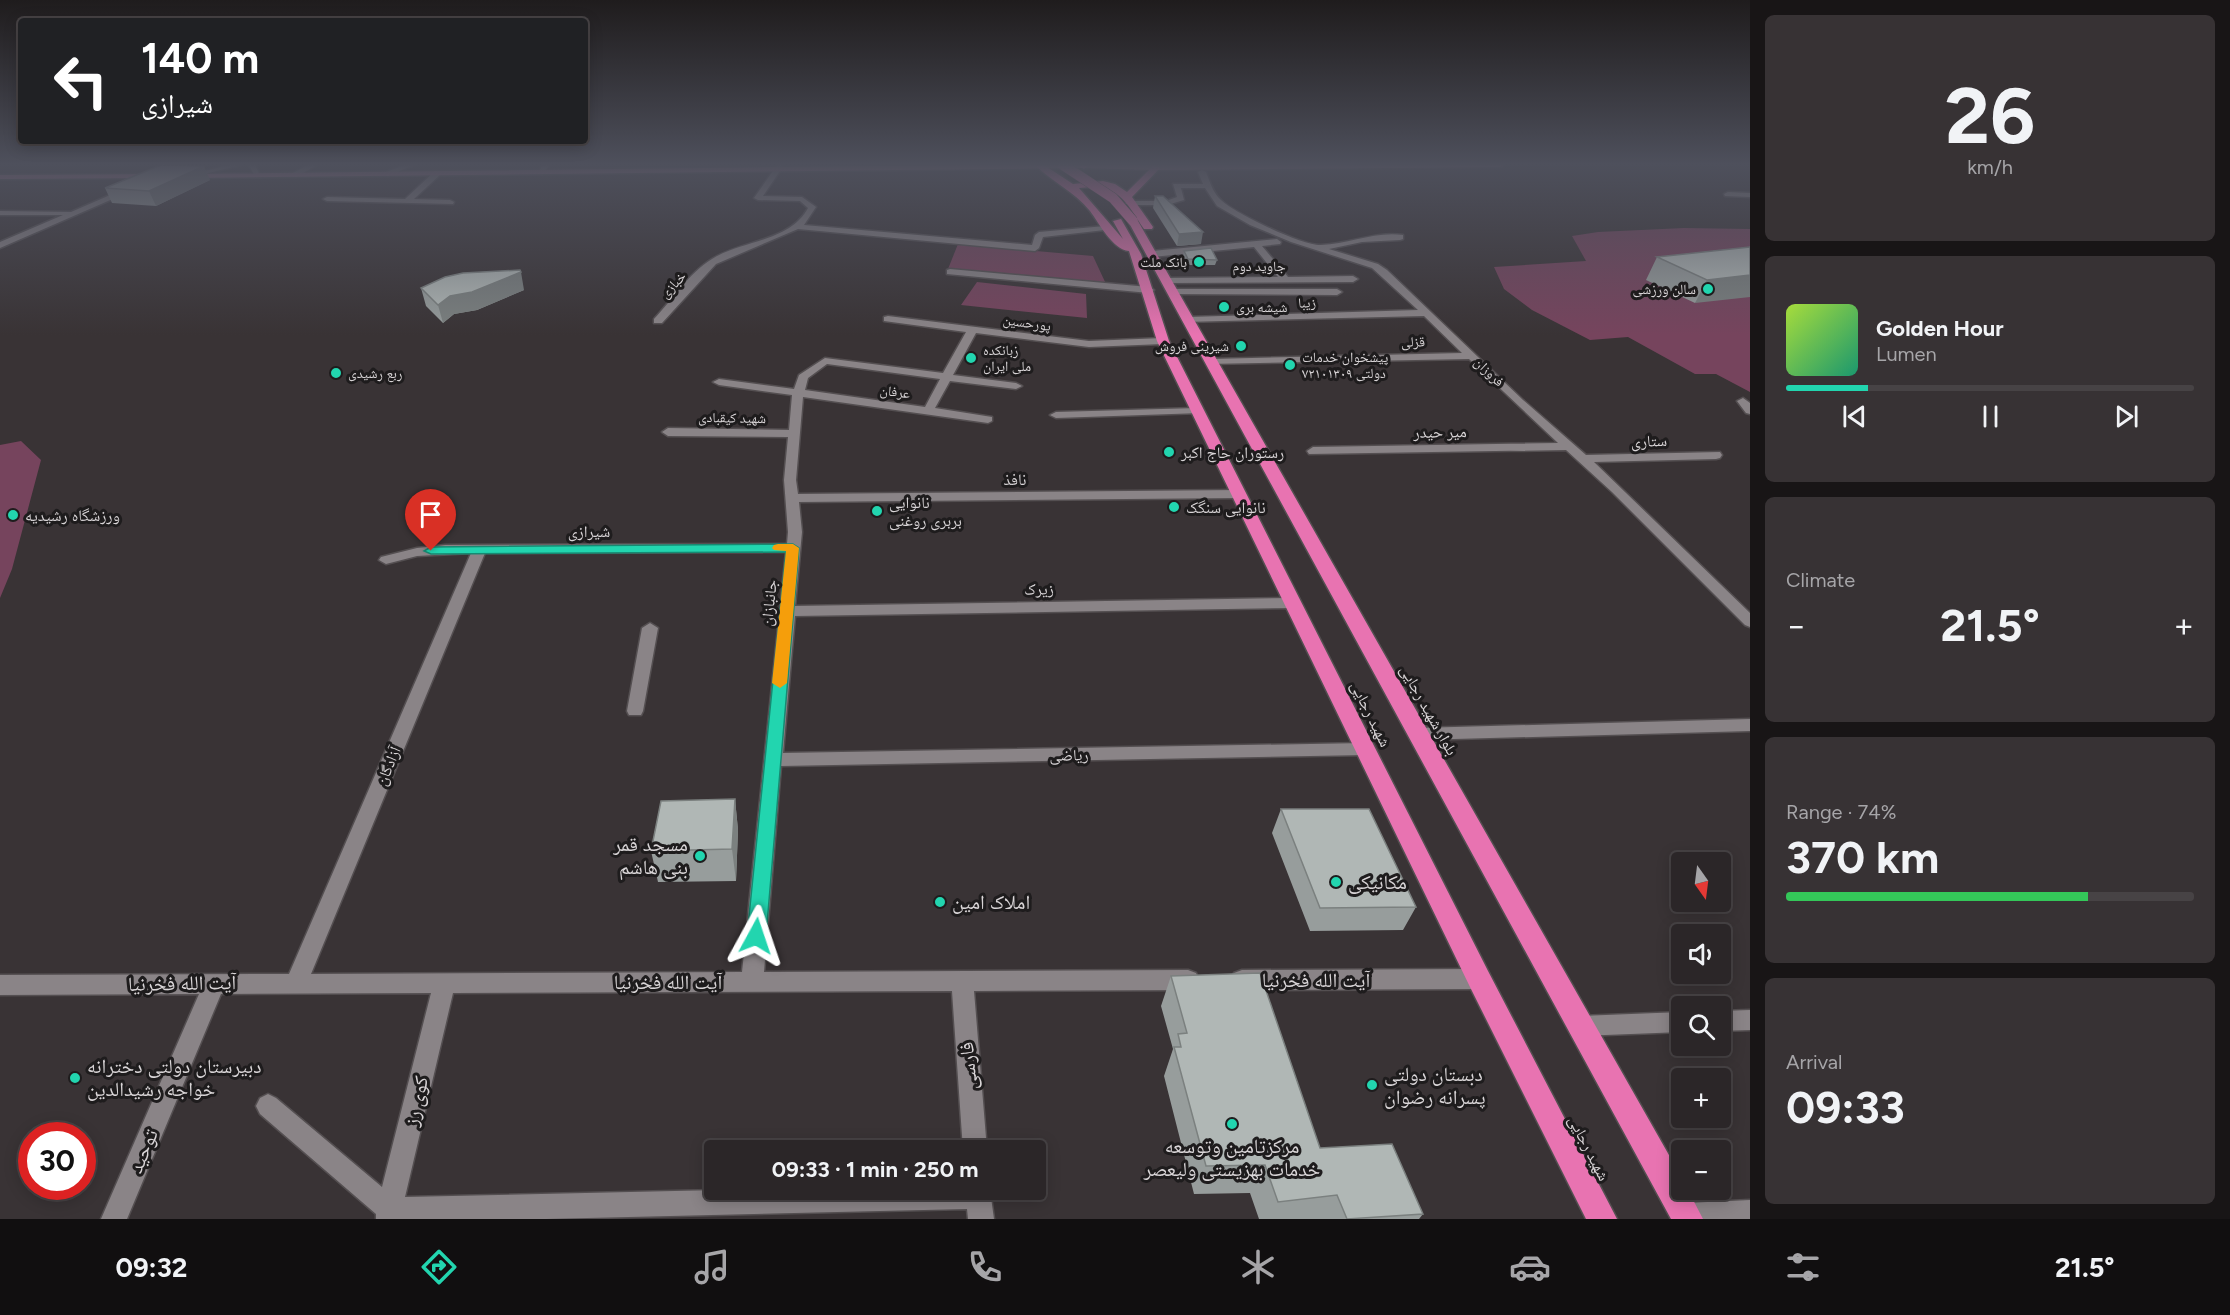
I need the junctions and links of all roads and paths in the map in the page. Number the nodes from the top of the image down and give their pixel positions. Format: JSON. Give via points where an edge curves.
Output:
{"nodes":[{"id":1,"x":56,"y":222,"type":"edge"},
{"id":2,"x":804,"y":222,"type":"edge"},
{"id":3,"x":1091,"y":222,"type":"edge"},
{"id":4,"x":1126,"y":222,"type":"edge"},
{"id":5,"x":1253,"y":222,"type":"edge"},
{"id":6,"x":799,"y":226,"type":"junction"},
{"id":7,"x":1400,"y":237,"type":"dead end"},
{"id":8,"x":1277,"y":242,"type":"dead end"},
{"id":9,"x":1256,"y":244,"type":"junction"},
{"id":10,"x":0,"y":245,"type":"edge"},
{"id":11,"x":1320,"y":248,"type":"junction"},
{"id":12,"x":1144,"y":254,"type":"junction"},
{"id":13,"x":950,"y":272,"type":"dead end"},
{"id":14,"x":1353,"y":279,"type":"dead end"},
{"id":15,"x":1286,"y":280,"type":"junction"},
{"id":16,"x":1162,"y":287,"type":"junction"},
{"id":17,"x":1337,"y":292,"type":"dead end"},
{"id":18,"x":1428,"y":313,"type":"junction"},
{"id":19,"x":888,"y":319,"type":"dead end"},
{"id":20,"x":1188,"y":320,"type":"junction"},
{"id":21,"x":658,"y":321,"type":"dead end"},
{"id":22,"x":973,"y":329,"type":"junction"},
{"id":23,"x":1163,"y":341,"type":"junction"},
{"id":24,"x":1472,"y":356,"type":"junction"},
{"id":25,"x":1211,"y":362,"type":"junction"},
{"id":26,"x":946,"y":377,"type":"junction"},
{"id":27,"x":719,"y":382,"type":"dead end"},
{"id":28,"x":1016,"y":386,"type":"dead end"},
{"id":29,"x":798,"y":394,"type":"junction"},
{"id":30,"x":928,"y":411,"type":"junction"},
{"id":31,"x":1197,"y":411,"type":"junction"},
{"id":32,"x":1056,"y":415,"type":"dead end"},
{"id":33,"x":988,"y":419,"type":"dead end"},
{"id":34,"x":668,"y":432,"type":"dead end"},
{"id":35,"x":795,"y":434,"type":"junction"},
{"id":36,"x":1569,"y":446,"type":"junction"},
{"id":37,"x":1313,"y":451,"type":"dead end"},
{"id":38,"x":1716,"y":455,"type":"dead end"},
{"id":39,"x":1583,"y":459,"type":"junction"},
{"id":40,"x":1239,"y":494,"type":"junction"},
{"id":41,"x":792,"y":498,"type":"junction"},
{"id":42,"x":793,"y":548,"type":"junction"},
{"id":43,"x":480,"y":549,"type":"junction"},
{"id":44,"x":386,"y":560,"type":"dead end"},
{"id":45,"x":1293,"y":603,"type":"junction"},
{"id":46,"x":787,"y":610,"type":"junction"},
{"id":47,"x":1750,"y":622,"type":"edge"},
{"id":48,"x":650,"y":628,"type":"dead end"},
{"id":49,"x":634,"y":711,"type":"dead end"},
{"id":50,"x":1750,"y":726,"type":"edge"},
{"id":51,"x":1418,"y":734,"type":"junction"},
{"id":52,"x":1365,"y":749,"type":"junction"},
{"id":53,"x":772,"y":760,"type":"junction"},
{"id":54,"x":1479,"y":979,"type":"junction"},
{"id":55,"x":752,"y":981,"type":"junction"},
{"id":56,"x":962,"y":981,"type":"junction"},
{"id":57,"x":296,"y":982,"type":"junction"},
{"id":58,"x":215,"y":983,"type":"junction"},
{"id":59,"x":444,"y":984,"type":"junction"},
{"id":60,"x":0,"y":985,"type":"edge"},
{"id":61,"x":1750,"y":1020,"type":"edge"},
{"id":62,"x":1731,"y":1021,"type":"edge"},
{"id":63,"x":1671,"y":1022,"type":"edge"},
{"id":64,"x":1580,"y":1026,"type":"junction"},
{"id":65,"x":268,"y":1106,"type":"dead end"},
{"id":66,"x":974,"y":1140,"type":"edge"},
{"id":67,"x":979,"y":1202,"type":"edge"},
{"id":68,"x":1750,"y":1213,"type":"edge"},
{"id":69,"x":389,"y":1215,"type":"edge"},
{"id":70,"x":1687,"y":1217,"type":"edge"},
{"id":71,"x":114,"y":1219,"type":"edge"},
{"id":72,"x":1602,"y":1219,"type":"edge"}],
"edges":[{"from":1,"to":10,"type":"street"},
{"from":2,"to":6,"type":"street"},
{"from":3,"to":6,"type":"street","via":[[1039,235],[1035,248]]},
{"from":4,"to":12,"type":"highway","name":"شهید رجایی"},
{"from":5,"to":11,"type":"street","name":"فروزان"},
{"from":6,"to":21,"type":"street","name":"خبازی","via":[[713,261]]},
{"from":7,"to":11,"type":"street","via":[[1362,239]]},
{"from":8,"to":9,"type":"street"},
{"from":9,"to":12,"type":"street"},
{"from":9,"to":15,"type":"street"},
{"from":11,"to":18,"type":"street","name":"فروزان","via":[[1375,266]]},
{"from":12,"to":16,"type":"highway","name":"شهید رجایی"},
{"from":13,"to":16,"type":"street"},
{"from":14,"to":15,"type":"street","name":"جاوید دوم"},
{"from":15,"to":16,"type":"street","name":"جاوید دوم"},
{"from":16,"to":17,"type":"street"},
{"from":16,"to":20,"type":"highway","name":"بلوار شهید رجایی"},
{"from":16,"to":23,"type":"highway","name":"شهید رجایی"},
{"from":18,"to":20,"type":"street","name":"زیبا"},
{"from":18,"to":24,"type":"street","name":"فروزان"},
{"from":19,"to":22,"type":"street","name":"پورحسین"},
{"from":20,"to":25,"type":"highway","name":"بلوار شهید رجایی"},
{"from":22,"to":23,"type":"street","name":"پورحسین","via":[[1089,344]]},
{"from":22,"to":26,"type":"street"},
{"from":23,"to":31,"type":"highway","name":"شهید رجایی"},
{"from":24,"to":25,"type":"street","name":"قزلی"},
{"from":24,"to":36,"type":"street","name":"فروزان"},
{"from":25,"to":51,"type":"highway","name":"بلوار شهید رجایی"},
{"from":26,"to":28,"type":"street","name":"جانبازان"},
{"from":26,"to":29,"type":"street","name":"جانبازان","via":[[825,361],[803,377]]},
{"from":26,"to":30,"type":"street"},
{"from":27,"to":29,"type":"street","name":"عرفان"},
{"from":29,"to":30,"type":"street","name":"عرفان"},
{"from":29,"to":35,"type":"street","name":"جانبازان"},
{"from":30,"to":33,"type":"street","name":"عرفان"},
{"from":31,"to":32,"type":"street"},
{"from":31,"to":40,"type":"highway","name":"شهید رجایی"},
{"from":34,"to":35,"type":"street","name":"شهید کیقبادی"},
{"from":35,"to":41,"type":"street","name":"جانبازان"},
{"from":36,"to":37,"type":"street","name":"میر حیدر"},
{"from":36,"to":39,"type":"street","name":"فروزان"},
{"from":38,"to":39,"type":"street","name":"ستاری"},
{"from":39,"to":47,"type":"street","name":"فروزان"},
{"from":40,"to":41,"type":"street","name":"نافذ"},
{"from":40,"to":45,"type":"highway","name":"شهید رجایی"},
{"from":41,"to":42,"type":"street","name":"جانبازان"},
{"from":42,"to":43,"type":"street","name":"شیرازی"},
{"from":42,"to":46,"type":"street","name":"جانبازان"},
{"from":43,"to":44,"type":"street","name":"شیرازی","via":[[426,551]]},
{"from":43,"to":57,"type":"street","name":"آزادگان"},
{"from":45,"to":46,"type":"street","name":"زیرک"},
{"from":45,"to":52,"type":"highway","name":"شهید رجایی"},
{"from":46,"to":53,"type":"street","name":"جانبازان"},
{"from":48,"to":49,"type":"street"},
{"from":50,"to":51,"type":"street"},
{"from":51,"to":64,"type":"highway","name":"بلوار شهید رجایی"},
{"from":52,"to":53,"type":"street","name":"ریاضی"},
{"from":52,"to":54,"type":"highway","name":"شهید رجایی"},
{"from":53,"to":55,"type":"street","name":"جانبازان"},
{"from":54,"to":56,"type":"street","name":"آیت الله فخرنیا"},
{"from":54,"to":72,"type":"highway","name":"شهید رجایی"},
{"from":55,"to":56,"type":"street","name":"آیت الله فخرنیا"},
{"from":55,"to":59,"type":"street","name":"آیت الله فخرنیا"},
{"from":56,"to":66,"type":"street","name":"فارسی"},
{"from":57,"to":58,"type":"street","name":"آیت الله فخرنیا"},
{"from":57,"to":59,"type":"street","name":"آیت الله فخرنیا"},
{"from":58,"to":60,"type":"street","name":"آیت الله فخرنیا"},
{"from":58,"to":71,"type":"street","name":"توحید"},
{"from":59,"to":69,"type":"street","name":"کوی رز"},
{"from":61,"to":62,"type":"street"},
{"from":63,"to":64,"type":"street"},
{"from":64,"to":70,"type":"highway","name":"بلوار شهید رجایی"},
{"from":65,"to":69,"type":"street"},
{"from":67,"to":69,"type":"street"},
{"from":68,"to":70,"type":"street"}]}
